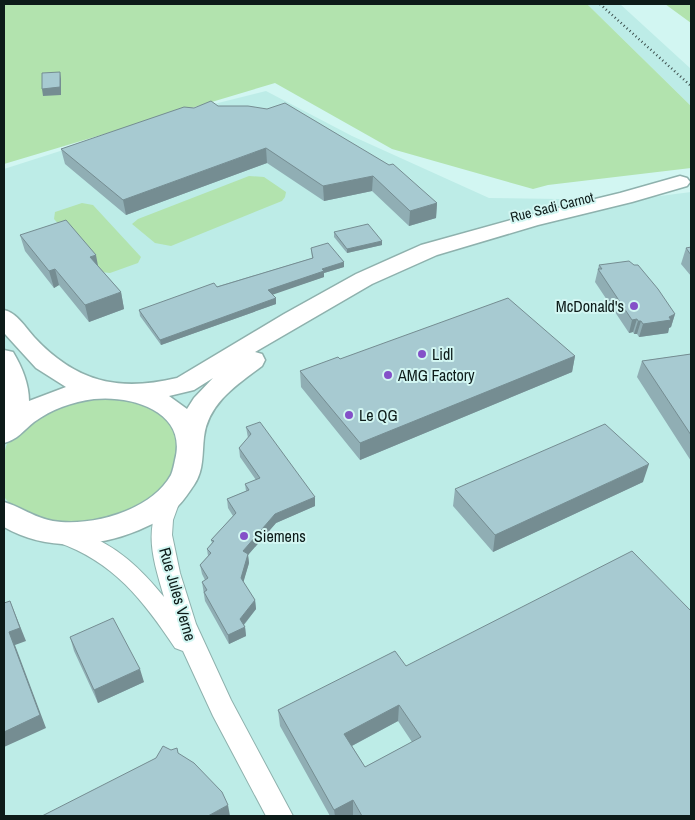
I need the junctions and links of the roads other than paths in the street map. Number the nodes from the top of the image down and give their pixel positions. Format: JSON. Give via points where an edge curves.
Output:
{"nodes":[{"id":1,"x":686,"y":181,"type":"edge"},
{"id":2,"x":328,"y":300,"type":"junction"},
{"id":3,"x":4,"y":317,"type":"edge"},
{"id":4,"x":4,"y":358,"type":"edge"},
{"id":5,"x":117,"y":391,"type":"junction"},
{"id":6,"x":4,"y":434,"type":"edge"},
{"id":7,"x":190,"y":441,"type":"junction"},
{"id":8,"x":174,"y":490,"type":"junction"},
{"id":9,"x":4,"y":513,"type":"edge"},
{"id":10,"x":4,"y":529,"type":"edge"},
{"id":11,"x":51,"y":533,"type":"junction"},
{"id":12,"x":202,"y":669,"type":"junction"},
{"id":13,"x":280,"y":816,"type":"edge"}],
"edges":[{"from":1,"to":2,"type":"main road","name":"Rue Sadi Carnot","via":[[429,250],[364,279]]},
{"from":2,"to":5,"type":"main road","name":"Rue Sadi Carnot","via":[[185,384],[161,390]]},
{"from":2,"to":7,"type":"main road","name":"Rue Sadi Carnot","via":[[206,399],[194,420]]},
{"from":3,"to":5,"type":"main road","via":[[54,371],[79,384]]},
{"from":4,"to":6,"type":"main road","via":[[17,393],[14,414]]},
{"from":5,"to":6,"type":"main road","via":[[76,394],[46,404],[27,414]]},
{"from":5,"to":7,"type":"main road","via":[[153,399],[173,411],[183,422]]},
{"from":7,"to":8,"type":"main road","name":"Rue Sadi Carnot","via":[[187,469]]},
{"from":8,"to":11,"type":"main road","name":"Rue Sadi Carnot","via":[[153,509],[125,524],[93,533]]},
{"from":8,"to":12,"type":"street","name":"Rue Jules Verne","via":[[163,518],[162,541],[184,623]]},
{"from":9,"to":11,"type":"main road","via":[[21,525]]},
{"from":10,"to":11,"type":"main road"},
{"from":11,"to":12,"type":"street","name":"Rue Jules Verne","via":[[94,546],[111,556],[151,597]]},
{"from":12,"to":13,"type":"street","name":"Rue Jules Verne"}]}
